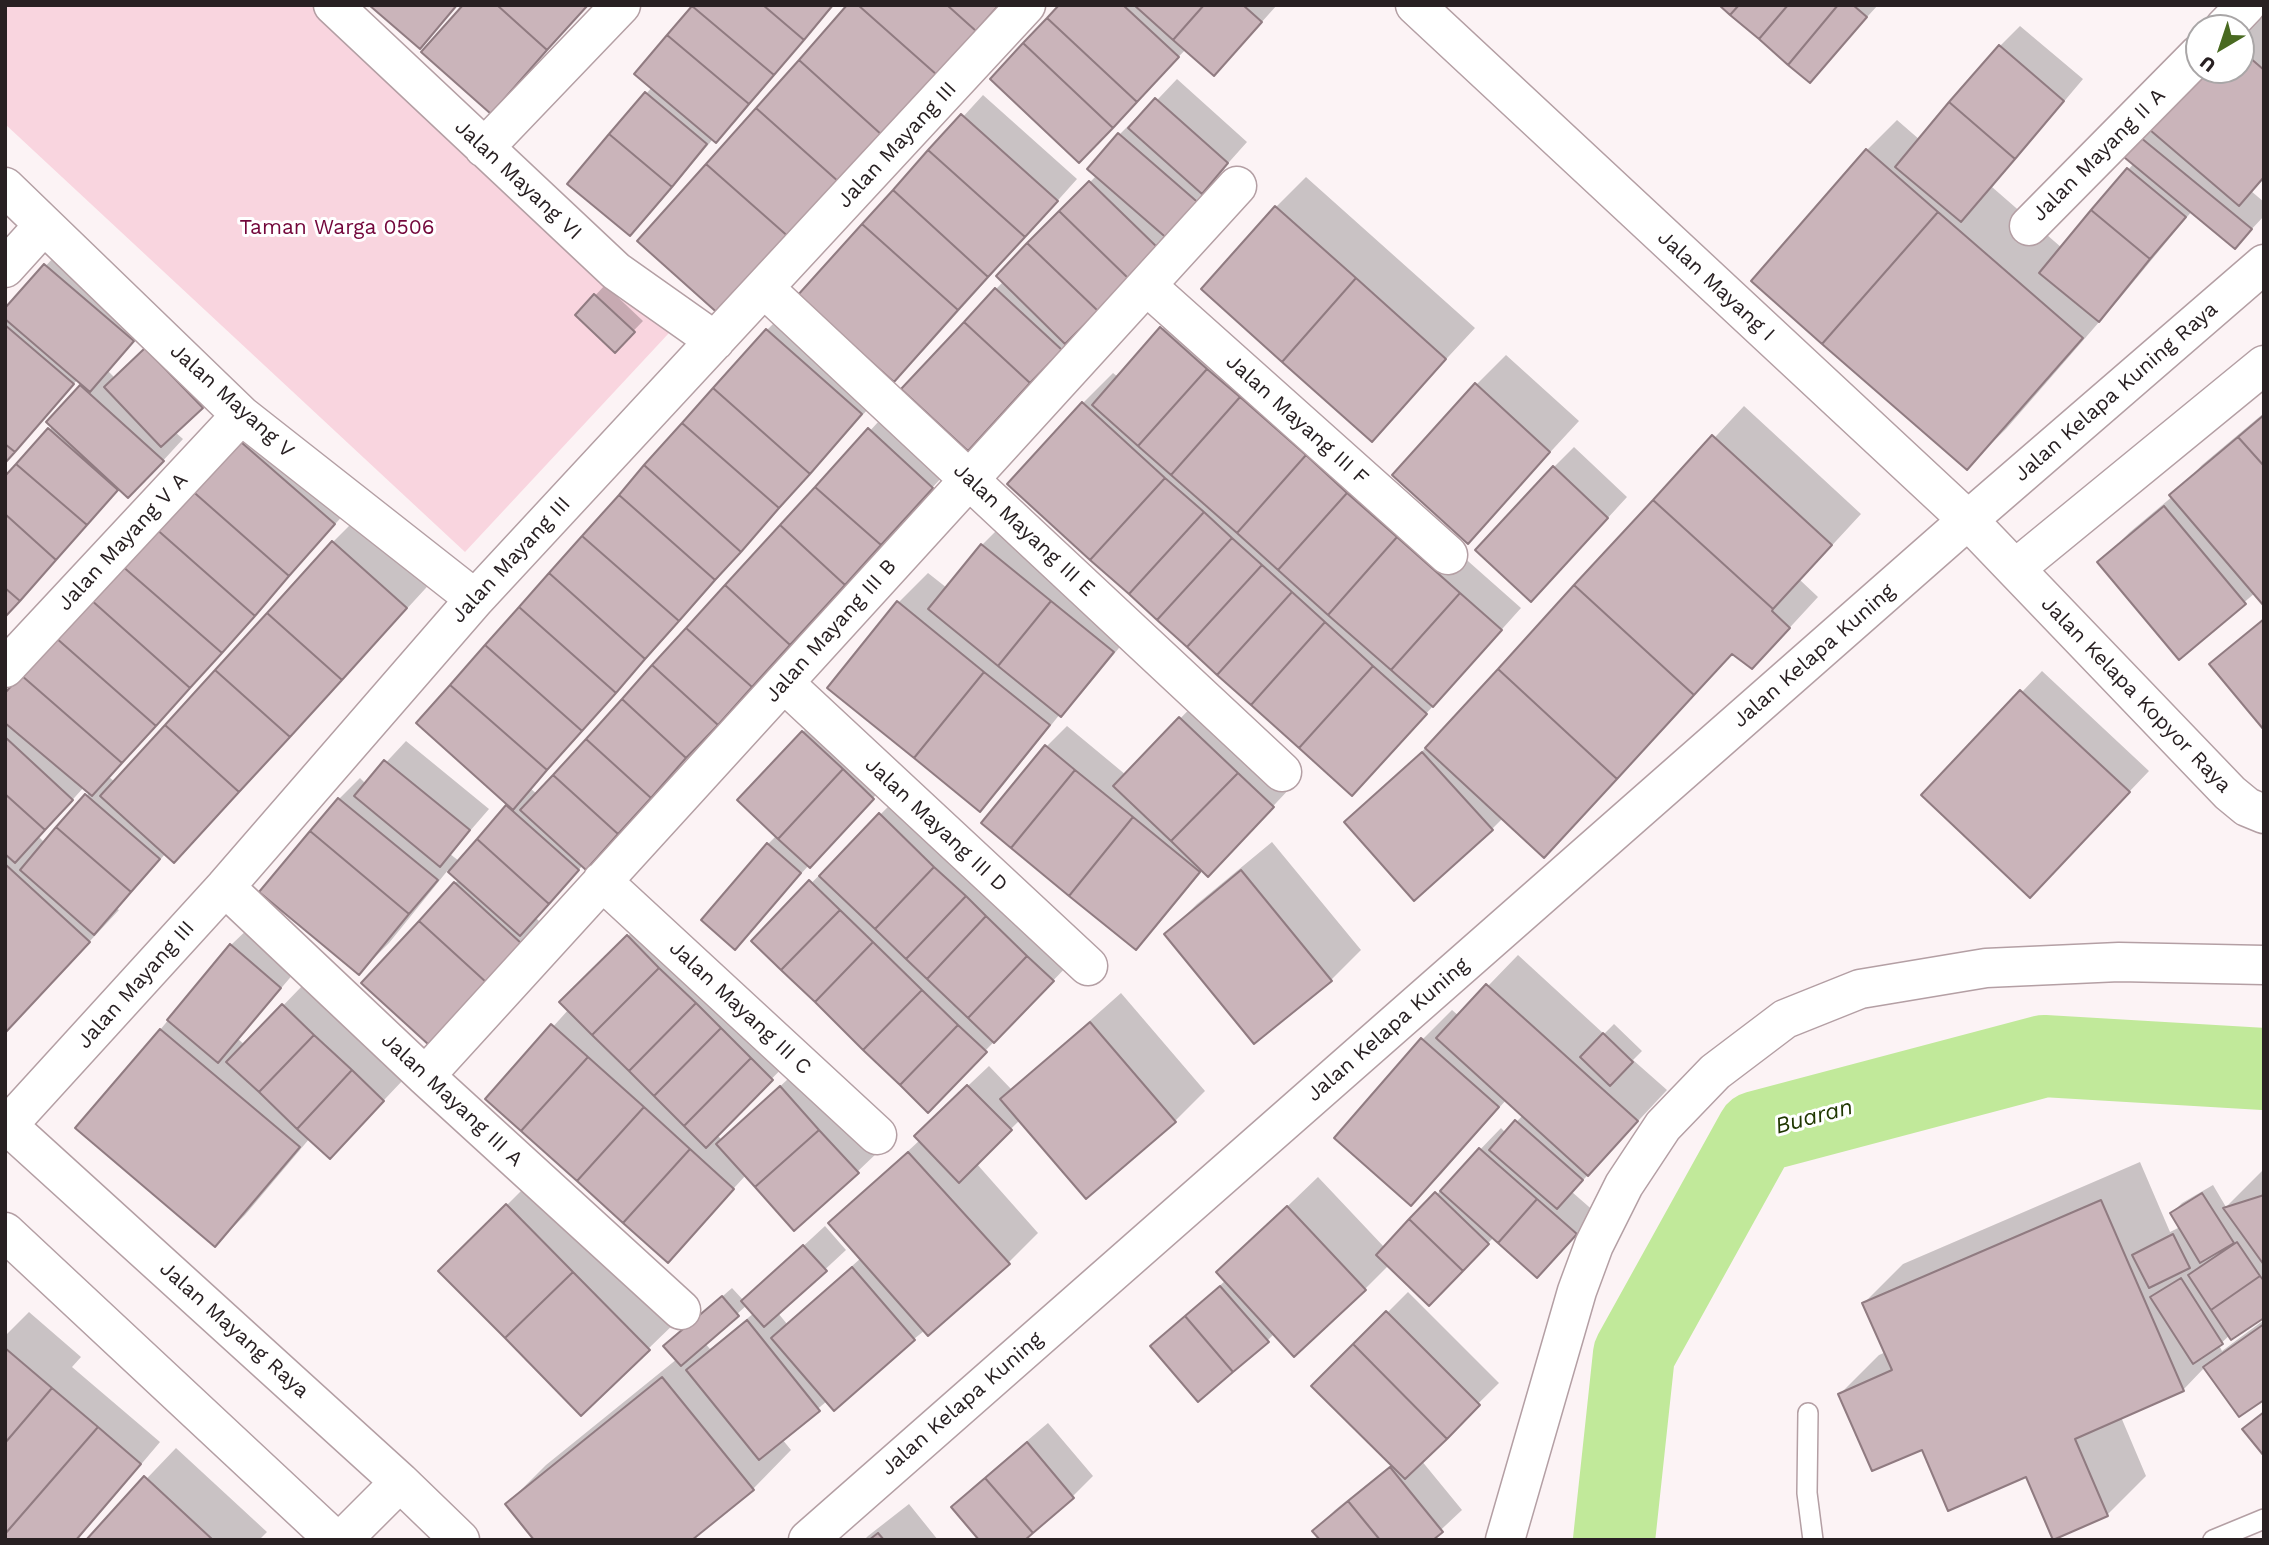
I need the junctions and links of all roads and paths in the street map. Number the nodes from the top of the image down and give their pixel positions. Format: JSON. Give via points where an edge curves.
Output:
{"nodes":[{"id":1,"x":333,"y":5,"type":"edge"},
{"id":2,"x":621,"y":5,"type":"edge"},
{"id":3,"x":1026,"y":5,"type":"edge"},
{"id":4,"x":1415,"y":5,"type":"edge"},
{"id":5,"x":2185,"y":68,"type":"edge"},
{"id":6,"x":484,"y":148,"type":"junction"},
{"id":7,"x":1237,"y":186,"type":"dead end"},
{"id":8,"x":5,"y":187,"type":"edge"},
{"id":9,"x":44,"y":225,"type":"junction"},
{"id":10,"x":2029,"y":226,"type":"dead end"},
{"id":11,"x":2264,"y":264,"type":"edge"},
{"id":12,"x":5,"y":268,"type":"edge"},
{"id":13,"x":1147,"y":286,"type":"junction"},
{"id":14,"x":764,"y":288,"type":"junction"},
{"id":15,"x":715,"y":341,"type":"junction"},
{"id":16,"x":2264,"y":366,"type":"edge"},
{"id":17,"x":241,"y":415,"type":"junction"},
{"id":18,"x":970,"y":479,"type":"junction"},
{"id":19,"x":1968,"y":520,"type":"junction"},
{"id":20,"x":1448,"y":555,"type":"dead end"},
{"id":21,"x":2015,"y":569,"type":"junction"},
{"id":22,"x":475,"y":599,"type":"junction"},
{"id":23,"x":5,"y":668,"type":"edge"},
{"id":24,"x":784,"y":683,"type":"junction"},
{"id":25,"x":1282,"y":772,"type":"dead end"},
{"id":26,"x":2264,"y":814,"type":"edge"},
{"id":27,"x":603,"y":881,"type":"junction"},
{"id":28,"x":225,"y":887,"type":"junction"},
{"id":29,"x":2264,"y":965,"type":"edge"},
{"id":30,"x":1088,"y":966,"type":"dead end"},
{"id":31,"x":425,"y":1076,"type":"junction"},
{"id":32,"x":7,"y":1124,"type":"edge"},
{"id":33,"x":877,"y":1135,"type":"dead end"},
{"id":34,"x":5,"y":1232,"type":"edge"},
{"id":35,"x":681,"y":1310,"type":"dead end"},
{"id":36,"x":1808,"y":1413,"type":"dead end"},
{"id":37,"x":400,"y":1482,"type":"junction"},
{"id":38,"x":2264,"y":1519,"type":"edge"},
{"id":39,"x":335,"y":1540,"type":"edge"},
{"id":40,"x":342,"y":1540,"type":"edge"},
{"id":41,"x":460,"y":1540,"type":"edge"},
{"id":42,"x":808,"y":1540,"type":"edge"},
{"id":43,"x":1505,"y":1540,"type":"edge"},
{"id":44,"x":1813,"y":1540,"type":"edge"},
{"id":45,"x":2213,"y":1540,"type":"edge"}],
"edges":[{"from":1,"to":6,"type":"street","name":"Jalan Mayang VI"},
{"from":2,"to":6,"type":"street"},
{"from":3,"to":14,"type":"street","name":"Jalan Mayang III"},
{"from":4,"to":19,"type":"street","name":"Jalan Mayang I"},
{"from":5,"to":10,"type":"street","name":"Jalan Mayang II A"},
{"from":6,"to":15,"type":"street","name":"Jalan Mayang VI","via":[[615,271]]},
{"from":7,"to":13,"type":"street","name":"Jalan Mayang III B"},
{"from":8,"to":9,"type":"street","name":"Jalan Mayang V"},
{"from":9,"to":12,"type":"street"},
{"from":9,"to":17,"type":"street","name":"Jalan Mayang V"},
{"from":11,"to":19,"type":"street","name":"Jalan Kelapa Kuning Raya"},
{"from":13,"to":18,"type":"street","name":"Jalan Mayang III B"},
{"from":13,"to":20,"type":"street","name":"Jalan Mayang III F"},
{"from":14,"to":15,"type":"street","name":"Jalan Mayang III"},
{"from":14,"to":18,"type":"street","name":"Jalan Mayang III E"},
{"from":15,"to":22,"type":"street","name":"Jalan Mayang III"},
{"from":16,"to":21,"type":"street"},
{"from":17,"to":22,"type":"street","name":"Jalan Mayang V"},
{"from":17,"to":23,"type":"street","name":"Jalan Mayang V A"},
{"from":18,"to":24,"type":"street","name":"Jalan Mayang III B"},
{"from":18,"to":25,"type":"street","name":"Jalan Mayang III E"},
{"from":19,"to":21,"type":"street","name":"Jalan Mayang I"},
{"from":19,"to":42,"type":"street","name":"Jalan Kelapa Kuning"},
{"from":21,"to":26,"type":"street","name":"Jalan Kelapa Kopyor Raya","via":[[2230,793],[2246,807]]},
{"from":22,"to":28,"type":"street","name":"Jalan Mayang III"},
{"from":24,"to":27,"type":"street","name":"Jalan Mayang III B"},
{"from":24,"to":30,"type":"street","name":"Jalan Mayang III D"},
{"from":27,"to":31,"type":"street","name":"Jalan Mayang III B"},
{"from":27,"to":33,"type":"street","name":"Jalan Mayang III C"},
{"from":28,"to":31,"type":"street","name":"Jalan Mayang III A"},
{"from":28,"to":32,"type":"street","name":"Jalan Mayang III"},
{"from":29,"to":43,"type":"street","via":[[2119,962],[1986,968],[1860,989],[1785,1019],[1725,1064],[1663,1126],[1623,1185],[1594,1245]]},
{"from":31,"to":35,"type":"street","name":"Jalan Mayang III A"},
{"from":32,"to":37,"type":"street","name":"Jalan Mayang Raya"},
{"from":34,"to":39,"type":"street"},
{"from":36,"to":44,"type":"lane","via":[[1807,1493]]},
{"from":37,"to":40,"type":"street"},
{"from":37,"to":41,"type":"street","name":"Jalan Mayang Raya"},
{"from":38,"to":45,"type":"lane"}]}
